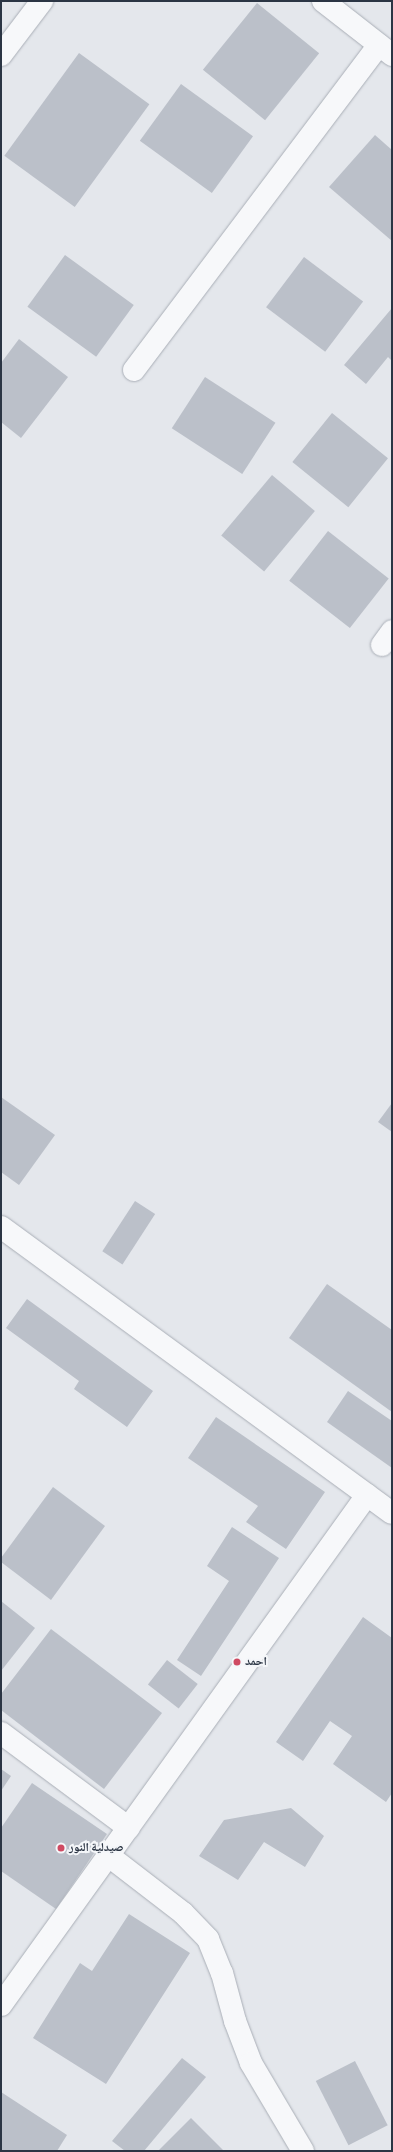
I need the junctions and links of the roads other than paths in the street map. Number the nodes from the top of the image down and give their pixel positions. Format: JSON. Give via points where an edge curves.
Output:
{"nodes":[{"id":1,"x":42,"y":1,"type":"edge"},
{"id":2,"x":322,"y":1,"type":"edge"},
{"id":3,"x":386,"y":50,"type":"edge"},
{"id":4,"x":1,"y":55,"type":"edge"},
{"id":5,"x":134,"y":370,"type":"dead end"},
{"id":6,"x":1,"y":1228,"type":"edge"},
{"id":7,"x":366,"y":1495,"type":"junction"},
{"id":8,"x":392,"y":1513,"type":"edge"},
{"id":9,"x":1,"y":1733,"type":"edge"},
{"id":10,"x":129,"y":1828,"type":"junction"},
{"id":11,"x":109,"y":1856,"type":"junction"},
{"id":12,"x":1,"y":2005,"type":"edge"},
{"id":13,"x":303,"y":2151,"type":"edge"}],
"edges":[{"from":1,"to":4,"type":"street"},
{"from":2,"to":3,"type":"street"},
{"from":3,"to":5,"type":"street"},
{"from":6,"to":7,"type":"street"},
{"from":7,"to":8,"type":"street"},
{"from":7,"to":10,"type":"street"},
{"from":9,"to":10,"type":"street"},
{"from":10,"to":11,"type":"street"},
{"from":11,"to":12,"type":"street"},
{"from":11,"to":13,"type":"street","via":[[183,1913],[208,1939],[222,1973],[235,2021],[251,2063]]}]}
